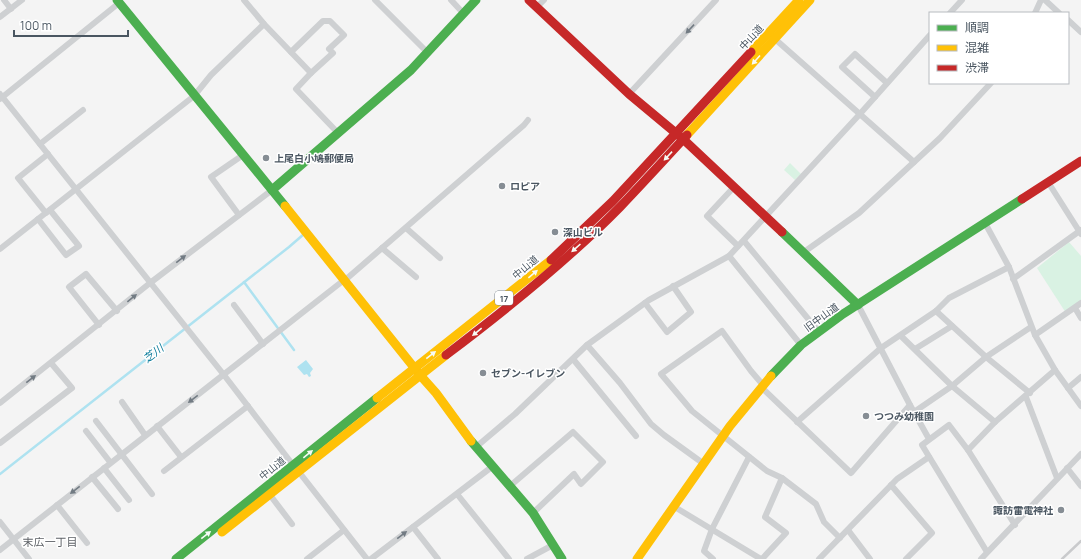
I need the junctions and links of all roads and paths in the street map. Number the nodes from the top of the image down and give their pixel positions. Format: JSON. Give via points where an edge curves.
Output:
{"nodes":[{"id":1,"x":4,"y":0,"type":"edge"},
{"id":2,"x":22,"y":0,"type":"edge"},
{"id":3,"x":375,"y":0,"type":"edge"},
{"id":4,"x":451,"y":0,"type":"edge"},
{"id":5,"x":476,"y":0,"type":"edge"},
{"id":6,"x":529,"y":0,"type":"edge"},
{"id":7,"x":544,"y":0,"type":"edge"},
{"id":8,"x":716,"y":0,"type":"edge"},
{"id":9,"x":800,"y":0,"type":"edge"},
{"id":10,"x":810,"y":0,"type":"edge"},
{"id":11,"x":962,"y":0,"type":"edge"},
{"id":12,"x":1041,"y":0,"type":"edge"},
{"id":13,"x":1045,"y":0,"type":"edge"},
{"id":14,"x":246,"y":1,"type":"edge"},
{"id":15,"x":118,"y":2,"type":"edge"},
{"id":16,"x":537,"y":7,"type":"junction"},
{"id":17,"x":11,"y":8,"type":"junction"},
{"id":18,"x":951,"y":12,"type":"edge"},
{"id":19,"x":1035,"y":12,"type":"edge"},
{"id":20,"x":1058,"y":12,"type":"edge"},
{"id":21,"x":464,"y":14,"type":"junction"},
{"id":22,"x":0,"y":17,"type":"edge"},
{"id":23,"x":1069,"y":21,"type":"edge"},
{"id":24,"x":264,"y":24,"type":"junction"},
{"id":25,"x":1081,"y":32,"type":"edge"},
{"id":26,"x":929,"y":36,"type":"edge"},
{"id":27,"x":775,"y":39,"type":"junction"},
{"id":28,"x":291,"y":52,"type":"junction"},
{"id":29,"x":427,"y":52,"type":"junction"},
{"id":30,"x":311,"y":73,"type":"junction"},
{"id":31,"x":887,"y":83,"type":"junction"},
{"id":32,"x":990,"y":84,"type":"edge"},
{"id":33,"x":629,"y":94,"type":"junction"},
{"id":34,"x":194,"y":96,"type":"junction"},
{"id":35,"x":1,"y":97,"type":"edge"},
{"id":36,"x":875,"y":97,"type":"junction"},
{"id":37,"x":83,"y":110,"type":"dead end"},
{"id":38,"x":859,"y":115,"type":"junction"},
{"id":39,"x":528,"y":120,"type":"dead end"},
{"id":40,"x":338,"y":133,"type":"junction"},
{"id":41,"x":680,"y":137,"type":"junction"},
{"id":42,"x":40,"y":144,"type":"junction"},
{"id":43,"x":48,"y":154,"type":"junction"},
{"id":44,"x":243,"y":155,"type":"junction"},
{"id":45,"x":1081,"y":161,"type":"edge"},
{"id":46,"x":914,"y":162,"type":"junction"},
{"id":47,"x":1048,"y":182,"type":"junction"},
{"id":48,"x":734,"y":187,"type":"junction"},
{"id":49,"x":76,"y":189,"type":"junction"},
{"id":50,"x":272,"y":190,"type":"junction"},
{"id":51,"x":48,"y":211,"type":"junction"},
{"id":52,"x":240,"y":215,"type":"junction"},
{"id":53,"x":766,"y":217,"type":"junction"},
{"id":54,"x":38,"y":219,"type":"junction"},
{"id":55,"x":985,"y":223,"type":"junction"},
{"id":56,"x":406,"y":228,"type":"junction"},
{"id":57,"x":1080,"y":232,"type":"edge"},
{"id":58,"x":744,"y":241,"type":"junction"},
{"id":59,"x":738,"y":246,"type":"junction"},
{"id":60,"x":382,"y":248,"type":"junction"},
{"id":61,"x":0,"y":249,"type":"edge"},
{"id":62,"x":804,"y":252,"type":"junction"},
{"id":63,"x":729,"y":256,"type":"junction"},
{"id":64,"x":440,"y":258,"type":"dead end"},
{"id":65,"x":1008,"y":267,"type":"junction"},
{"id":66,"x":416,"y":277,"type":"dead end"},
{"id":67,"x":1013,"y":279,"type":"junction"},
{"id":68,"x":344,"y":280,"type":"junction"},
{"id":69,"x":150,"y":283,"type":"junction"},
{"id":70,"x":673,"y":286,"type":"junction"},
{"id":71,"x":645,"y":303,"type":"junction"},
{"id":72,"x":1081,"y":303,"type":"edge"},
{"id":73,"x":858,"y":304,"type":"junction"},
{"id":74,"x":234,"y":305,"type":"dead end"},
{"id":75,"x":1074,"y":308,"type":"junction"},
{"id":76,"x":117,"y":311,"type":"junction"},
{"id":77,"x":936,"y":311,"type":"junction"},
{"id":78,"x":1081,"y":318,"type":"edge"},
{"id":79,"x":99,"y":325,"type":"junction"},
{"id":80,"x":952,"y":326,"type":"junction"},
{"id":81,"x":1031,"y":326,"type":"junction"},
{"id":82,"x":819,"y":332,"type":"junction"},
{"id":83,"x":1035,"y":335,"type":"junction"},
{"id":84,"x":901,"y":336,"type":"junction"},
{"id":85,"x":263,"y":344,"type":"junction"},
{"id":86,"x":587,"y":345,"type":"junction"},
{"id":87,"x":801,"y":345,"type":"junction"},
{"id":88,"x":881,"y":348,"type":"junction"},
{"id":89,"x":915,"y":349,"type":"junction"},
{"id":90,"x":986,"y":357,"type":"junction"},
{"id":91,"x":572,"y":359,"type":"junction"},
{"id":92,"x":51,"y":363,"type":"junction"},
{"id":93,"x":1055,"y":370,"type":"junction"},
{"id":94,"x":417,"y":372,"type":"junction"},
{"id":95,"x":224,"y":375,"type":"junction"},
{"id":96,"x":1081,"y":377,"type":"edge"},
{"id":97,"x":762,"y":386,"type":"junction"},
{"id":98,"x":952,"y":386,"type":"junction"},
{"id":99,"x":1068,"y":388,"type":"junction"},
{"id":100,"x":1028,"y":395,"type":"junction"},
{"id":101,"x":122,"y":402,"type":"dead end"},
{"id":102,"x":0,"y":403,"type":"edge"},
{"id":103,"x":248,"y":406,"type":"junction"},
{"id":104,"x":910,"y":406,"type":"junction"},
{"id":105,"x":1081,"y":406,"type":"edge"},
{"id":106,"x":914,"y":412,"type":"junction"},
{"id":107,"x":96,"y":421,"type":"dead end"},
{"id":108,"x":797,"y":422,"type":"junction"},
{"id":109,"x":995,"y":422,"type":"junction"},
{"id":110,"x":157,"y":426,"type":"junction"},
{"id":111,"x":86,"y":431,"type":"dead end"},
{"id":112,"x":146,"y":435,"type":"junction"},
{"id":113,"x":636,"y":436,"type":"dead end"},
{"id":114,"x":724,"y":436,"type":"junction"},
{"id":115,"x":929,"y":439,"type":"junction"},
{"id":116,"x":0,"y":443,"type":"edge"},
{"id":117,"x":476,"y":447,"type":"junction"},
{"id":118,"x":968,"y":450,"type":"junction"},
{"id":119,"x":121,"y":454,"type":"junction"},
{"id":120,"x":1081,"y":454,"type":"edge"},
{"id":121,"x":181,"y":457,"type":"junction"},
{"id":122,"x":749,"y":457,"type":"junction"},
{"id":123,"x":929,"y":457,"type":"junction"},
{"id":124,"x":110,"y":462,"type":"junction"},
{"id":125,"x":704,"y":464,"type":"junction"},
{"id":126,"x":493,"y":466,"type":"junction"},
{"id":127,"x":104,"y":468,"type":"junction"},
{"id":128,"x":1067,"y":468,"type":"junction"},
{"id":129,"x":296,"y":469,"type":"junction"},
{"id":130,"x":164,"y":471,"type":"dead end"},
{"id":131,"x":92,"y":477,"type":"junction"},
{"id":132,"x":782,"y":478,"type":"junction"},
{"id":133,"x":1058,"y":478,"type":"junction"},
{"id":134,"x":891,"y":485,"type":"junction"},
{"id":135,"x":510,"y":486,"type":"junction"},
{"id":136,"x":1081,"y":486,"type":"edge"},
{"id":137,"x":152,"y":494,"type":"dead end"},
{"id":138,"x":457,"y":494,"type":"junction"},
{"id":139,"x":270,"y":495,"type":"junction"},
{"id":140,"x":129,"y":500,"type":"dead end"},
{"id":141,"x":57,"y":505,"type":"junction"},
{"id":142,"x":673,"y":506,"type":"junction"},
{"id":143,"x":118,"y":509,"type":"dead end"},
{"id":144,"x":532,"y":514,"type":"junction"},
{"id":145,"x":0,"y":522,"type":"edge"},
{"id":146,"x":292,"y":524,"type":"dead end"},
{"id":147,"x":1015,"y":525,"type":"junction"},
{"id":148,"x":413,"y":527,"type":"junction"},
{"id":149,"x":344,"y":530,"type":"junction"},
{"id":150,"x":712,"y":530,"type":"junction"},
{"id":151,"x":848,"y":530,"type":"junction"},
{"id":152,"x":840,"y":538,"type":"junction"},
{"id":153,"x":13,"y":539,"type":"junction"},
{"id":154,"x":87,"y":543,"type":"dead end"},
{"id":155,"x":553,"y":545,"type":"junction"},
{"id":156,"x":0,"y":550,"type":"edge"},
{"id":157,"x":984,"y":557,"type":"edge"},
{"id":158,"x":29,"y":559,"type":"edge"},
{"id":159,"x":176,"y":559,"type":"edge"},
{"id":160,"x":188,"y":559,"type":"edge"},
{"id":161,"x":307,"y":559,"type":"edge"},
{"id":162,"x":367,"y":559,"type":"edge"},
{"id":163,"x":370,"y":559,"type":"edge"},
{"id":164,"x":438,"y":559,"type":"edge"},
{"id":165,"x":509,"y":559,"type":"edge"},
{"id":166,"x":527,"y":559,"type":"edge"},
{"id":167,"x":562,"y":559,"type":"edge"},
{"id":168,"x":637,"y":559,"type":"edge"},
{"id":169,"x":713,"y":559,"type":"edge"},
{"id":170,"x":762,"y":559,"type":"edge"},
{"id":171,"x":820,"y":559,"type":"edge"},
{"id":172,"x":870,"y":559,"type":"edge"},
{"id":173,"x":906,"y":559,"type":"edge"}],
"edges":[{"from":1,"to":17,"type":"street"},
{"from":2,"to":17,"type":"street"},
{"from":3,"to":29,"type":"street"},
{"from":4,"to":21,"type":"street"},
{"from":5,"to":21,"type":"main road"},
{"from":6,"to":16,"type":"main road"},
{"from":7,"to":16,"type":"street"},
{"from":8,"to":33,"type":"street","one_way":true},
{"from":9,"to":41,"type":"main road","name":"中山道","number":"17"},
{"from":10,"to":27,"type":"main road","name":"中山道","number":"17"},
{"from":11,"to":18,"type":"street"},
{"from":12,"to":19,"type":"street"},
{"from":13,"to":20,"type":"street"},
{"from":14,"to":24,"type":"street"},
{"from":15,"to":34,"type":"main road"},
{"from":15,"to":35,"type":"street"},
{"from":16,"to":33,"type":"main road"},
{"from":17,"to":22,"type":"street"},
{"from":21,"to":29,"type":"main road"},
{"from":23,"to":25,"type":"street"},
{"from":24,"to":28,"type":"street"},
{"from":24,"to":34,"type":"street","via":[[211,75]]},
{"from":26,"to":31,"type":"street"},
{"from":27,"to":38,"type":"street"},
{"from":27,"to":41,"type":"main road","name":"中山道","number":"17","one_way":true},
{"from":28,"to":30,"type":"street"},
{"from":28,"to":30,"type":"street","via":[[323,22],[330,21],[344,36],[329,49],[333,54]]},
{"from":29,"to":40,"type":"main road","via":[[411,70]]},
{"from":30,"to":40,"type":"street","via":[[296,89]]},
{"from":31,"to":36,"type":"street"},
{"from":31,"to":36,"type":"street","via":[[855,54],[842,67]]},
{"from":32,"to":46,"type":"street"},
{"from":33,"to":41,"type":"main road"},
{"from":34,"to":44,"type":"main road"},
{"from":34,"to":49,"type":"street"},
{"from":35,"to":42,"type":"street"},
{"from":36,"to":38,"type":"street"},
{"from":37,"to":42,"type":"street"},
{"from":38,"to":46,"type":"street"},
{"from":38,"to":53,"type":"street"},
{"from":39,"to":56,"type":"street"},
{"from":40,"to":50,"type":"main road"},
{"from":41,"to":48,"type":"main road"},
{"from":41,"to":94,"type":"main road","name":"中山道","number":"17","via":[[620,207],[575,249],[518,298]]},
{"from":42,"to":43,"type":"street"},
{"from":43,"to":49,"type":"street"},
{"from":43,"to":51,"type":"street","via":[[18,178]]},
{"from":44,"to":50,"type":"main road"},
{"from":44,"to":52,"type":"street","via":[[211,177]]},
{"from":45,"to":47,"type":"main road","name":"旧中山道"},
{"from":46,"to":62,"type":"street","via":[[859,213]]},
{"from":47,"to":55,"type":"main road","name":"旧中山道"},
{"from":47,"to":57,"type":"street"},
{"from":48,"to":53,"type":"main road"},
{"from":48,"to":59,"type":"street","via":[[707,216]]},
{"from":49,"to":51,"type":"street"},
{"from":49,"to":69,"type":"street"},
{"from":50,"to":52,"type":"street"},
{"from":50,"to":68,"type":"main road"},
{"from":51,"to":54,"type":"street"},
{"from":51,"to":54,"type":"street","via":[[79,246],[66,255]]},
{"from":69,"to":52,"type":"street","one_way":true},
{"from":53,"to":58,"type":"street"},
{"from":53,"to":62,"type":"main road"},
{"from":54,"to":61,"type":"street"},
{"from":55,"to":65,"type":"street"},
{"from":55,"to":73,"type":"main road","name":"旧中山道"},
{"from":56,"to":60,"type":"street"},
{"from":56,"to":64,"type":"street"},
{"from":57,"to":67,"type":"street"},
{"from":58,"to":59,"type":"street"},
{"from":58,"to":82,"type":"street"},
{"from":59,"to":63,"type":"street"},
{"from":60,"to":66,"type":"street"},
{"from":60,"to":68,"type":"street"},
{"from":62,"to":73,"type":"main road"},
{"from":63,"to":70,"type":"street"},
{"from":63,"to":87,"type":"street"},
{"from":65,"to":67,"type":"street"},
{"from":65,"to":77,"type":"street","via":[[949,298]]},
{"from":67,"to":81,"type":"street"},
{"from":68,"to":85,"type":"street"},
{"from":68,"to":94,"type":"main road"},
{"from":76,"to":69,"type":"street","one_way":true},
{"from":69,"to":95,"type":"street"},
{"from":70,"to":71,"type":"street"},
{"from":70,"to":71,"type":"street","via":[[691,312],[667,332]]},
{"from":71,"to":86,"type":"street"},
{"from":72,"to":75,"type":"street"},
{"from":73,"to":82,"type":"main road","name":"旧中山道"},
{"from":73,"to":88,"type":"street"},
{"from":74,"to":85,"type":"street"},
{"from":75,"to":78,"type":"street"},
{"from":75,"to":83,"type":"street"},
{"from":76,"to":79,"type":"street"},
{"from":76,"to":79,"type":"street","via":[[86,274],[69,287]]},
{"from":77,"to":80,"type":"street"},
{"from":77,"to":84,"type":"street"},
{"from":79,"to":92,"type":"street"},
{"from":80,"to":89,"type":"street"},
{"from":80,"to":90,"type":"street"},
{"from":81,"to":83,"type":"street"},
{"from":81,"to":90,"type":"street"},
{"from":82,"to":87,"type":"main road","name":"旧中山道"},
{"from":83,"to":93,"type":"street"},
{"from":84,"to":88,"type":"street"},
{"from":84,"to":89,"type":"street"},
{"from":85,"to":95,"type":"street"},
{"from":86,"to":91,"type":"street"},
{"from":86,"to":125,"type":"street","via":[[651,424]]},
{"from":87,"to":97,"type":"main road","name":"旧中山道"},
{"from":88,"to":104,"type":"street"},
{"from":88,"to":108,"type":"street"},
{"from":89,"to":98,"type":"street"},
{"from":90,"to":98,"type":"street"},
{"from":90,"to":100,"type":"street"},
{"from":91,"to":113,"type":"street"},
{"from":91,"to":117,"type":"street","via":[[515,414]]},
{"from":102,"to":92,"type":"street","one_way":true},
{"from":92,"to":116,"type":"street","via":[[72,388]]},
{"from":93,"to":99,"type":"street"},
{"from":93,"to":100,"type":"street"},
{"from":94,"to":117,"type":"main road"},
{"from":94,"to":129,"type":"main road","name":"中山道","number":"17"},
{"from":95,"to":103,"type":"street"},
{"from":95,"to":110,"type":"street","one_way":true},
{"from":96,"to":99,"type":"street"},
{"from":97,"to":108,"type":"street"},
{"from":97,"to":114,"type":"main road","name":"旧中山道"},
{"from":97,"to":114,"type":"street","via":[[722,331],[660,374],[692,411]]},
{"from":98,"to":106,"type":"street"},
{"from":98,"to":109,"type":"street"},
{"from":99,"to":105,"type":"street"},
{"from":100,"to":109,"type":"street"},
{"from":100,"to":133,"type":"street"},
{"from":101,"to":112,"type":"street"},
{"from":103,"to":121,"type":"street"},
{"from":103,"to":129,"type":"street"},
{"from":104,"to":106,"type":"street"},
{"from":104,"to":108,"type":"street","via":[[851,473]]},
{"from":106,"to":115,"type":"street"},
{"from":107,"to":119,"type":"street"},
{"from":109,"to":118,"type":"street"},
{"from":110,"to":112,"type":"street"},
{"from":110,"to":121,"type":"street"},
{"from":111,"to":124,"type":"street"},
{"from":112,"to":119,"type":"street"},
{"from":114,"to":122,"type":"street"},
{"from":114,"to":125,"type":"main road","name":"旧中山道"},
{"from":115,"to":118,"type":"street","via":[[949,424]]},
{"from":115,"to":123,"type":"street","via":[[922,445]]},
{"from":117,"to":126,"type":"main road"},
{"from":118,"to":147,"type":"street"},
{"from":119,"to":124,"type":"street"},
{"from":119,"to":137,"type":"street"},
{"from":120,"to":128,"type":"street"},
{"from":121,"to":130,"type":"street"},
{"from":122,"to":132,"type":"street","via":[[767,471]]},
{"from":122,"to":150,"type":"street"},
{"from":123,"to":134,"type":"street"},
{"from":123,"to":157,"type":"street"},
{"from":124,"to":127,"type":"street"},
{"from":125,"to":142,"type":"main road","name":"旧中山道"},
{"from":126,"to":135,"type":"main road"},
{"from":126,"to":138,"type":"street"},
{"from":127,"to":131,"type":"street"},
{"from":127,"to":140,"type":"street"},
{"from":128,"to":133,"type":"street"},
{"from":128,"to":136,"type":"street"},
{"from":129,"to":139,"type":"main road","name":"中山道","number":"17"},
{"from":129,"to":149,"type":"street"},
{"from":159,"to":129,"type":"main road","name":"中山道","number":"17","one_way":true},
{"from":131,"to":141,"type":"street","one_way":true},
{"from":131,"to":143,"type":"street"},
{"from":132,"to":152,"type":"street","via":[[816,504],[824,522]]},
{"from":132,"to":170,"type":"street","via":[[765,517],[786,533]]},
{"from":133,"to":147,"type":"street"},
{"from":134,"to":151,"type":"street"},
{"from":134,"to":173,"type":"street","via":[[932,533]]},
{"from":135,"to":144,"type":"main road"},
{"from":135,"to":144,"type":"street","via":[[573,432],[603,462],[581,484],[574,474]]},
{"from":138,"to":148,"type":"street"},
{"from":138,"to":165,"type":"street"},
{"from":139,"to":146,"type":"street"},
{"from":139,"to":160,"type":"main road","name":"中山道","number":"17"},
{"from":141,"to":153,"type":"street"},
{"from":141,"to":154,"type":"street"},
{"from":142,"to":150,"type":"street"},
{"from":142,"to":168,"type":"main road","name":"旧中山道"},
{"from":144,"to":155,"type":"main road"},
{"from":145,"to":153,"type":"street"},
{"from":147,"to":157,"type":"street"},
{"from":163,"to":148,"type":"street","one_way":true},
{"from":148,"to":164,"type":"street"},
{"from":149,"to":161,"type":"street"},
{"from":149,"to":162,"type":"street"},
{"from":150,"to":169,"type":"street","via":[[704,551]]},
{"from":150,"to":170,"type":"street"},
{"from":151,"to":152,"type":"street"},
{"from":151,"to":172,"type":"street"},
{"from":152,"to":171,"type":"street"},
{"from":153,"to":156,"type":"street"},
{"from":153,"to":158,"type":"street"},
{"from":155,"to":166,"type":"street"},
{"from":155,"to":167,"type":"main road"}]}
